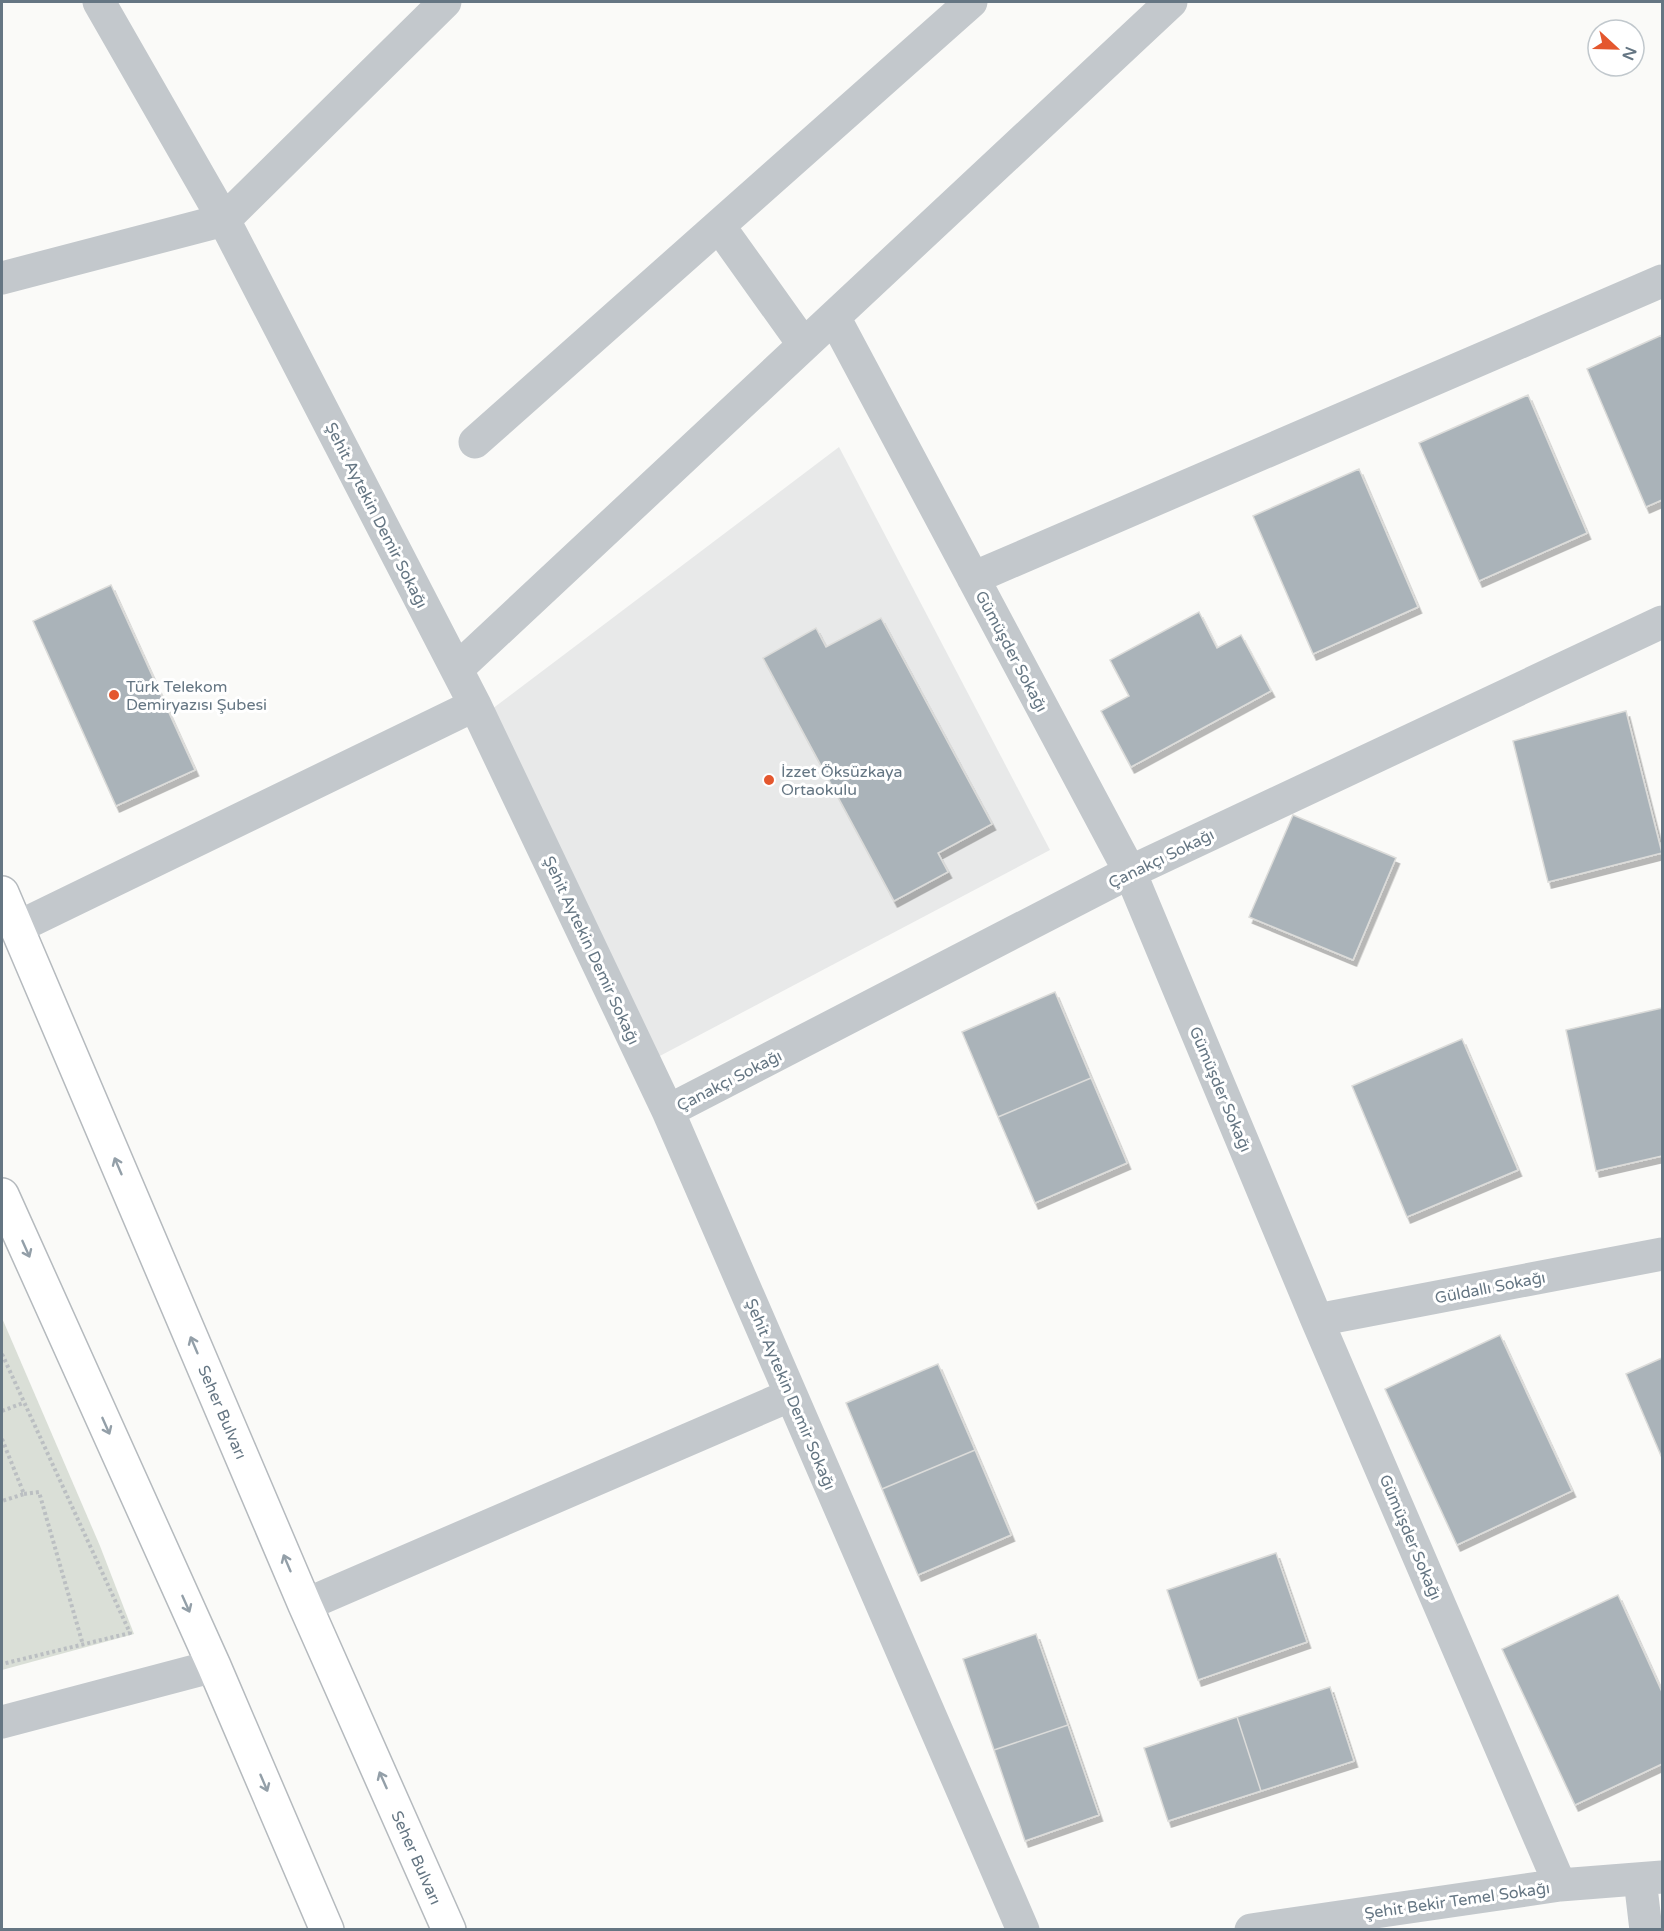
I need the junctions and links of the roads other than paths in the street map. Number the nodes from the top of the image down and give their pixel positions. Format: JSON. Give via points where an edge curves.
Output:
{"nodes":[{"id":1,"x":99,"y":2,"type":"edge"},
{"id":2,"x":445,"y":2,"type":"edge"},
{"id":3,"x":971,"y":2,"type":"edge"},
{"id":4,"x":1171,"y":2,"type":"edge"},
{"id":5,"x":224,"y":220,"type":"junction"},
{"id":6,"x":719,"y":226,"type":"junction"},
{"id":7,"x":2,"y":279,"type":"edge"},
{"id":8,"x":1662,"y":281,"type":"edge"},
{"id":9,"x":834,"y":316,"type":"junction"},
{"id":10,"x":804,"y":345,"type":"junction"},
{"id":11,"x":475,"y":442,"type":"dead end"},
{"id":12,"x":973,"y":578,"type":"junction"},
{"id":13,"x":1662,"y":622,"type":"edge"},
{"id":14,"x":457,"y":669,"type":"junction"},
{"id":15,"x":475,"y":705,"type":"junction"},
{"id":16,"x":1130,"y":872,"type":"junction"},
{"id":17,"x":2,"y":893,"type":"edge"},
{"id":18,"x":16,"y":928,"type":"junction"},
{"id":19,"x":668,"y":1111,"type":"junction"},
{"id":20,"x":2,"y":1195,"type":"edge"},
{"id":21,"x":1662,"y":1254,"type":"edge"},
{"id":22,"x":1317,"y":1320,"type":"junction"},
{"id":23,"x":791,"y":1395,"type":"junction"},
{"id":24,"x":305,"y":1605,"type":"junction"},
{"id":25,"x":214,"y":1666,"type":"junction"},
{"id":26,"x":2,"y":1722,"type":"edge"},
{"id":27,"x":1651,"y":1878,"type":"edge"},
{"id":28,"x":1560,"y":1885,"type":"junction"},
{"id":29,"x":327,"y":1929,"type":"edge"},
{"id":30,"x":449,"y":1929,"type":"edge"},
{"id":31,"x":1023,"y":1929,"type":"edge"},
{"id":32,"x":1251,"y":1929,"type":"edge"},
{"id":33,"x":1646,"y":1929,"type":"edge"}],
"edges":[{"from":1,"to":5,"type":"street","name":"Şehit Aytekin Demir Sokağı"},
{"from":2,"to":5,"type":"street"},
{"from":3,"to":6,"type":"street"},
{"from":4,"to":9,"type":"street"},
{"from":5,"to":7,"type":"street"},
{"from":5,"to":14,"type":"street","name":"Şehit Aytekin Demir Sokağı"},
{"from":6,"to":10,"type":"street"},
{"from":6,"to":11,"type":"street"},
{"from":8,"to":12,"type":"street"},
{"from":9,"to":10,"type":"street"},
{"from":9,"to":12,"type":"street","name":"Gümüşder Sokağı"},
{"from":10,"to":14,"type":"street"},
{"from":12,"to":16,"type":"street","name":"Gümüşder Sokağı"},
{"from":13,"to":16,"type":"street","name":"Çanakçı Sokağı"},
{"from":14,"to":15,"type":"street","name":"Şehit Aytekin Demir Sokağı"},
{"from":15,"to":18,"type":"street"},
{"from":15,"to":19,"type":"street","name":"Şehit Aytekin Demir Sokağı"},
{"from":16,"to":19,"type":"street","name":"Çanakçı Sokağı"},
{"from":16,"to":22,"type":"street","name":"Gümüşder Sokağı"},
{"from":17,"to":18,"type":"main road","name":"Seher Bulvarı"},
{"from":24,"to":18,"type":"main road","name":"Seher Bulvarı","one_way":true},
{"from":19,"to":23,"type":"street","name":"Şehit Aytekin Demir Sokağı"},
{"from":20,"to":25,"type":"main road","one_way":true},
{"from":21,"to":22,"type":"street","name":"Güldallı Sokağı"},
{"from":22,"to":28,"type":"street","name":"Gümüşder Sokağı"},
{"from":23,"to":24,"type":"street"},
{"from":23,"to":31,"type":"street","name":"Şehit Aytekin Demir Sokağı"},
{"from":30,"to":24,"type":"main road","name":"Seher Bulvarı","one_way":true},
{"from":25,"to":26,"type":"street"},
{"from":25,"to":29,"type":"main road","one_way":true},
{"from":27,"to":28,"type":"street","name":"Şehit Bekir Temel Sokağı"},
{"from":27,"to":33,"type":"street"},
{"from":28,"to":32,"type":"street","name":"Şehit Bekir Temel Sokağı"}]}
